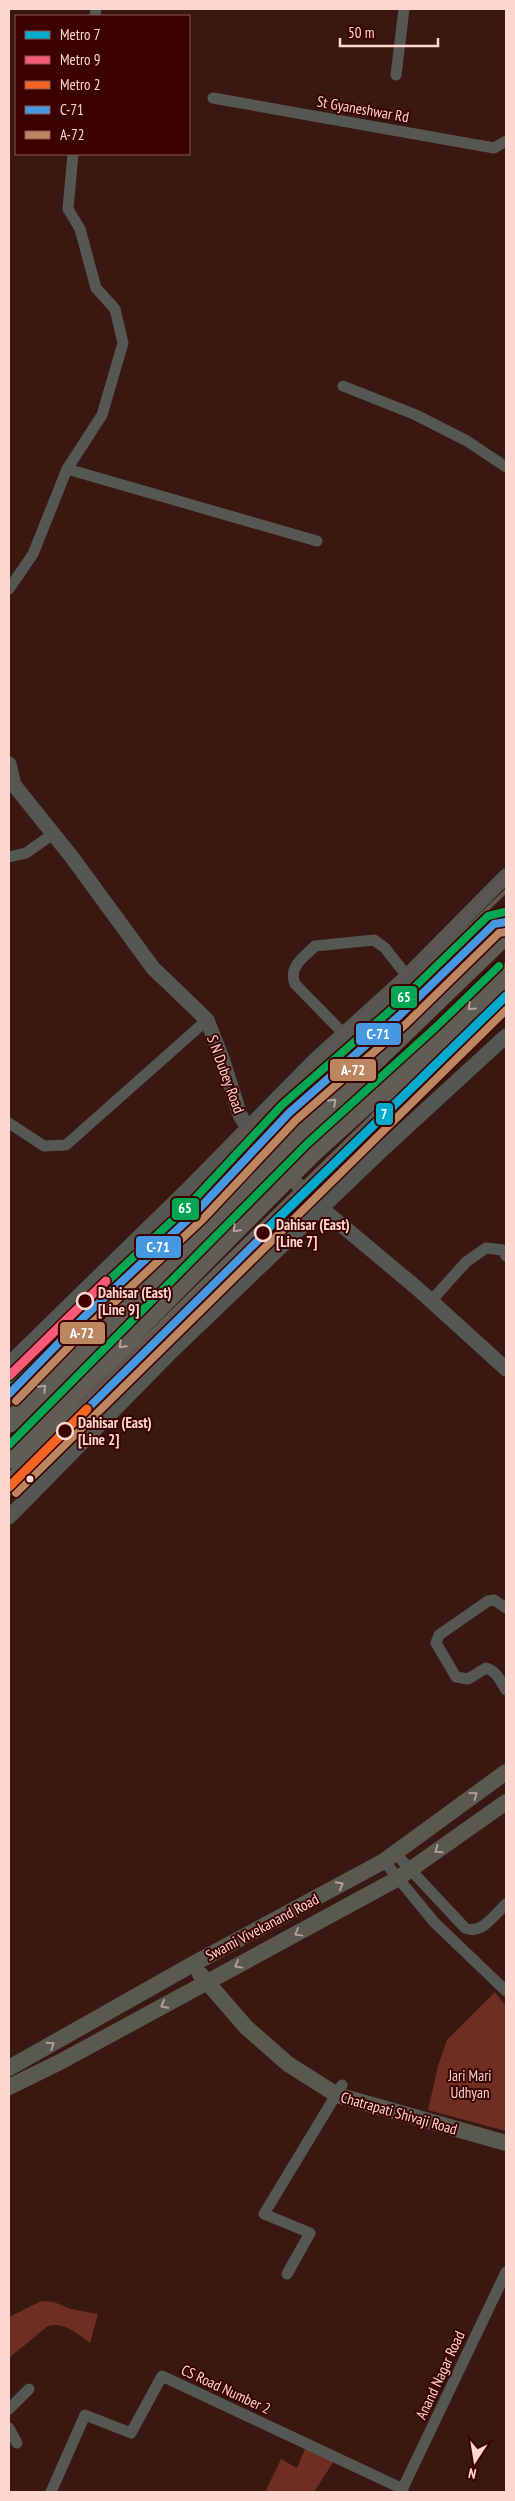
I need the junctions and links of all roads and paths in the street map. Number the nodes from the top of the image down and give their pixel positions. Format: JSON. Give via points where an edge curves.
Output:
{"nodes":[{"id":1,"x":404,"y":9,"type":"edge"},
{"id":2,"x":396,"y":75,"type":"dead end"},
{"id":3,"x":212,"y":98,"type":"dead end"},
{"id":4,"x":506,"y":141,"type":"edge"},
{"id":5,"x":73,"y":155,"type":"edge"},
{"id":6,"x":343,"y":386,"type":"dead end"},
{"id":7,"x":506,"y":467,"type":"edge"},
{"id":8,"x":67,"y":469,"type":"junction"},
{"id":9,"x":317,"y":541,"type":"dead end"},
{"id":10,"x":9,"y":589,"type":"edge"},
{"id":11,"x":9,"y":764,"type":"edge"},
{"id":12,"x":53,"y":834,"type":"junction"},
{"id":13,"x":9,"y":857,"type":"edge"},
{"id":14,"x":506,"y":876,"type":"edge"},
{"id":15,"x":506,"y":922,"type":"edge"},
{"id":16,"x":506,"y":934,"type":"edge"},
{"id":17,"x":506,"y":973,"type":"edge"},
{"id":18,"x":408,"y":976,"type":"junction"},
{"id":19,"x":506,"y":996,"type":"edge"},
{"id":20,"x":207,"y":1020,"type":"junction"},
{"id":21,"x":344,"y":1034,"type":"junction"},
{"id":22,"x":506,"y":1036,"type":"edge"},
{"id":23,"x":9,"y":1123,"type":"edge"},
{"id":24,"x":253,"y":1137,"type":"junction"},
{"id":25,"x":307,"y":1194,"type":"junction"},
{"id":26,"x":321,"y":1208,"type":"junction"},
{"id":27,"x":506,"y":1256,"type":"edge"},
{"id":28,"x":431,"y":1301,"type":"junction"},
{"id":29,"x":9,"y":1364,"type":"edge"},
{"id":30,"x":506,"y":1369,"type":"edge"},
{"id":31,"x":9,"y":1394,"type":"edge"},
{"id":32,"x":9,"y":1423,"type":"edge"},
{"id":33,"x":9,"y":1460,"type":"edge"},
{"id":34,"x":9,"y":1486,"type":"edge"},
{"id":35,"x":9,"y":1517,"type":"edge"},
{"id":36,"x":506,"y":1608,"type":"edge"},
{"id":37,"x":506,"y":1690,"type":"edge"},
{"id":38,"x":506,"y":1772,"type":"edge"},
{"id":39,"x":506,"y":1802,"type":"edge"},
{"id":40,"x":390,"y":1857,"type":"junction"},
{"id":41,"x":403,"y":1874,"type":"junction"},
{"id":42,"x":506,"y":1904,"type":"edge"},
{"id":43,"x":199,"y":1961,"type":"junction"},
{"id":44,"x":212,"y":1979,"type":"junction"},
{"id":45,"x":506,"y":1991,"type":"edge"},
{"id":46,"x":75,"y":2030,"type":"junction"},
{"id":47,"x":85,"y":2047,"type":"junction"},
{"id":48,"x":9,"y":2068,"type":"edge"},
{"id":49,"x":9,"y":2088,"type":"edge"},
{"id":50,"x":339,"y":2090,"type":"junction"},
{"id":51,"x":506,"y":2133,"type":"edge"},
{"id":52,"x":506,"y":2143,"type":"edge"},
{"id":53,"x":506,"y":2272,"type":"edge"},
{"id":54,"x":287,"y":2274,"type":"dead end"},
{"id":55,"x":29,"y":2389,"type":"dead end"},
{"id":56,"x":9,"y":2409,"type":"edge"},
{"id":57,"x":9,"y":2428,"type":"edge"},
{"id":58,"x":17,"y":2443,"type":"dead end"},
{"id":59,"x":402,"y":2490,"type":"edge"},
{"id":60,"x":51,"y":2492,"type":"edge"}],
"edges":[{"from":1,"to":2,"type":"street"},
{"from":3,"to":4,"type":"street","name":"St Gyaneshwar Rd","via":[[494,148]]},
{"from":5,"to":8,"type":"street","via":[[68,209],[80,229],[96,288],[115,310],[123,343],[102,415]]},
{"from":6,"to":7,"type":"street","via":[[442,428]]},
{"from":8,"to":9,"type":"street"},
{"from":8,"to":10,"type":"street","via":[[33,554]]},
{"from":11,"to":12,"type":"street","name":"S N Dubey Road","via":[[14,785]]},
{"from":12,"to":13,"type":"street","via":[[26,853]]},
{"from":12,"to":20,"type":"street","name":"S N Dubey Road","via":[[153,968]]},
{"from":14,"to":18,"type":"street"},
{"from":15,"to":24,"type":"highway","via":[[494,924],[399,1016],[290,1113]]},
{"from":32,"to":16,"type":"highway","one_way":true,"bridge":true,"via":[[298,1135]]},
{"from":17,"to":33,"type":"highway","one_way":true,"bridge":true,"via":[[314,1151]]},
{"from":18,"to":21,"type":"street"},
{"from":18,"to":21,"type":"street","via":[[385,948],[374,940],[315,946],[294,968],[293,979]]},
{"from":19,"to":25,"type":"highway"},
{"from":20,"to":23,"type":"street","via":[[66,1146],[44,1146]]},
{"from":20,"to":24,"type":"street","name":"S N Dubey Road","via":[[240,1115]]},
{"from":21,"to":24,"type":"street"},
{"from":22,"to":26,"type":"street"},
{"from":24,"to":25,"type":"street","name":"S N Dubey Road"},
{"from":24,"to":29,"type":"street"},
{"from":24,"to":31,"type":"highway","via":[[196,1212],[83,1318]]},
{"from":25,"to":26,"type":"street","name":"S N Dubey Road"},
{"from":25,"to":34,"type":"highway"},
{"from":26,"to":28,"type":"street","name":"S N Dubey Road"},
{"from":26,"to":35,"type":"street","via":[[173,1350]]},
{"from":27,"to":28,"type":"street","via":[[503,1250],[486,1248],[466,1262]]},
{"from":28,"to":30,"type":"street","name":"S N Dubey Road"},
{"from":36,"to":37,"type":"street","via":[[494,1600],[488,1601],[439,1635],[436,1643],[456,1677],[468,1680],[486,1668],[495,1673]]},
{"from":40,"to":38,"type":"main road","name":"Swami Vivekanand Road","one_way":true},
{"from":39,"to":41,"type":"main road","name":"Swami Vivekanand Road","one_way":true},
{"from":40,"to":41,"type":"street"},
{"from":43,"to":40,"type":"main road","name":"Swami Vivekanand Road","one_way":true},
{"from":41,"to":42,"type":"street","via":[[470,1930],[480,1929]]},
{"from":41,"to":44,"type":"main road","name":"Swami Vivekanand Road","one_way":true},
{"from":41,"to":45,"type":"street","via":[[434,1922]]},
{"from":43,"to":44,"type":"main road","name":"Chatrapati Shivaji Road"},
{"from":43,"to":46,"type":"main road","name":"Swami Vivekanand Road"},
{"from":44,"to":47,"type":"main road","name":"Swami Vivekanand Road","one_way":true},
{"from":44,"to":50,"type":"main road","name":"Chatrapati Shivaji Road","via":[[246,2027],[274,2052],[288,2064]]},
{"from":46,"to":47,"type":"street"},
{"from":48,"to":46,"type":"main road","name":"Swami Vivekanand Road","one_way":true},
{"from":47,"to":49,"type":"main road","name":"Swami Vivekanand Road"},
{"from":50,"to":51,"type":"main road"},
{"from":50,"to":52,"type":"main road","name":"Chatrapati Shivaji Road"},
{"from":50,"to":54,"type":"street","via":[[264,2214],[310,2233]]},
{"from":53,"to":59,"type":"street","name":"Anand Nagar Road"},
{"from":55,"to":56,"type":"street"},
{"from":57,"to":58,"type":"street"},
{"from":59,"to":60,"type":"street","name":"CS Road Number 2","via":[[162,2376],[132,2433],[85,2415]]}]}
